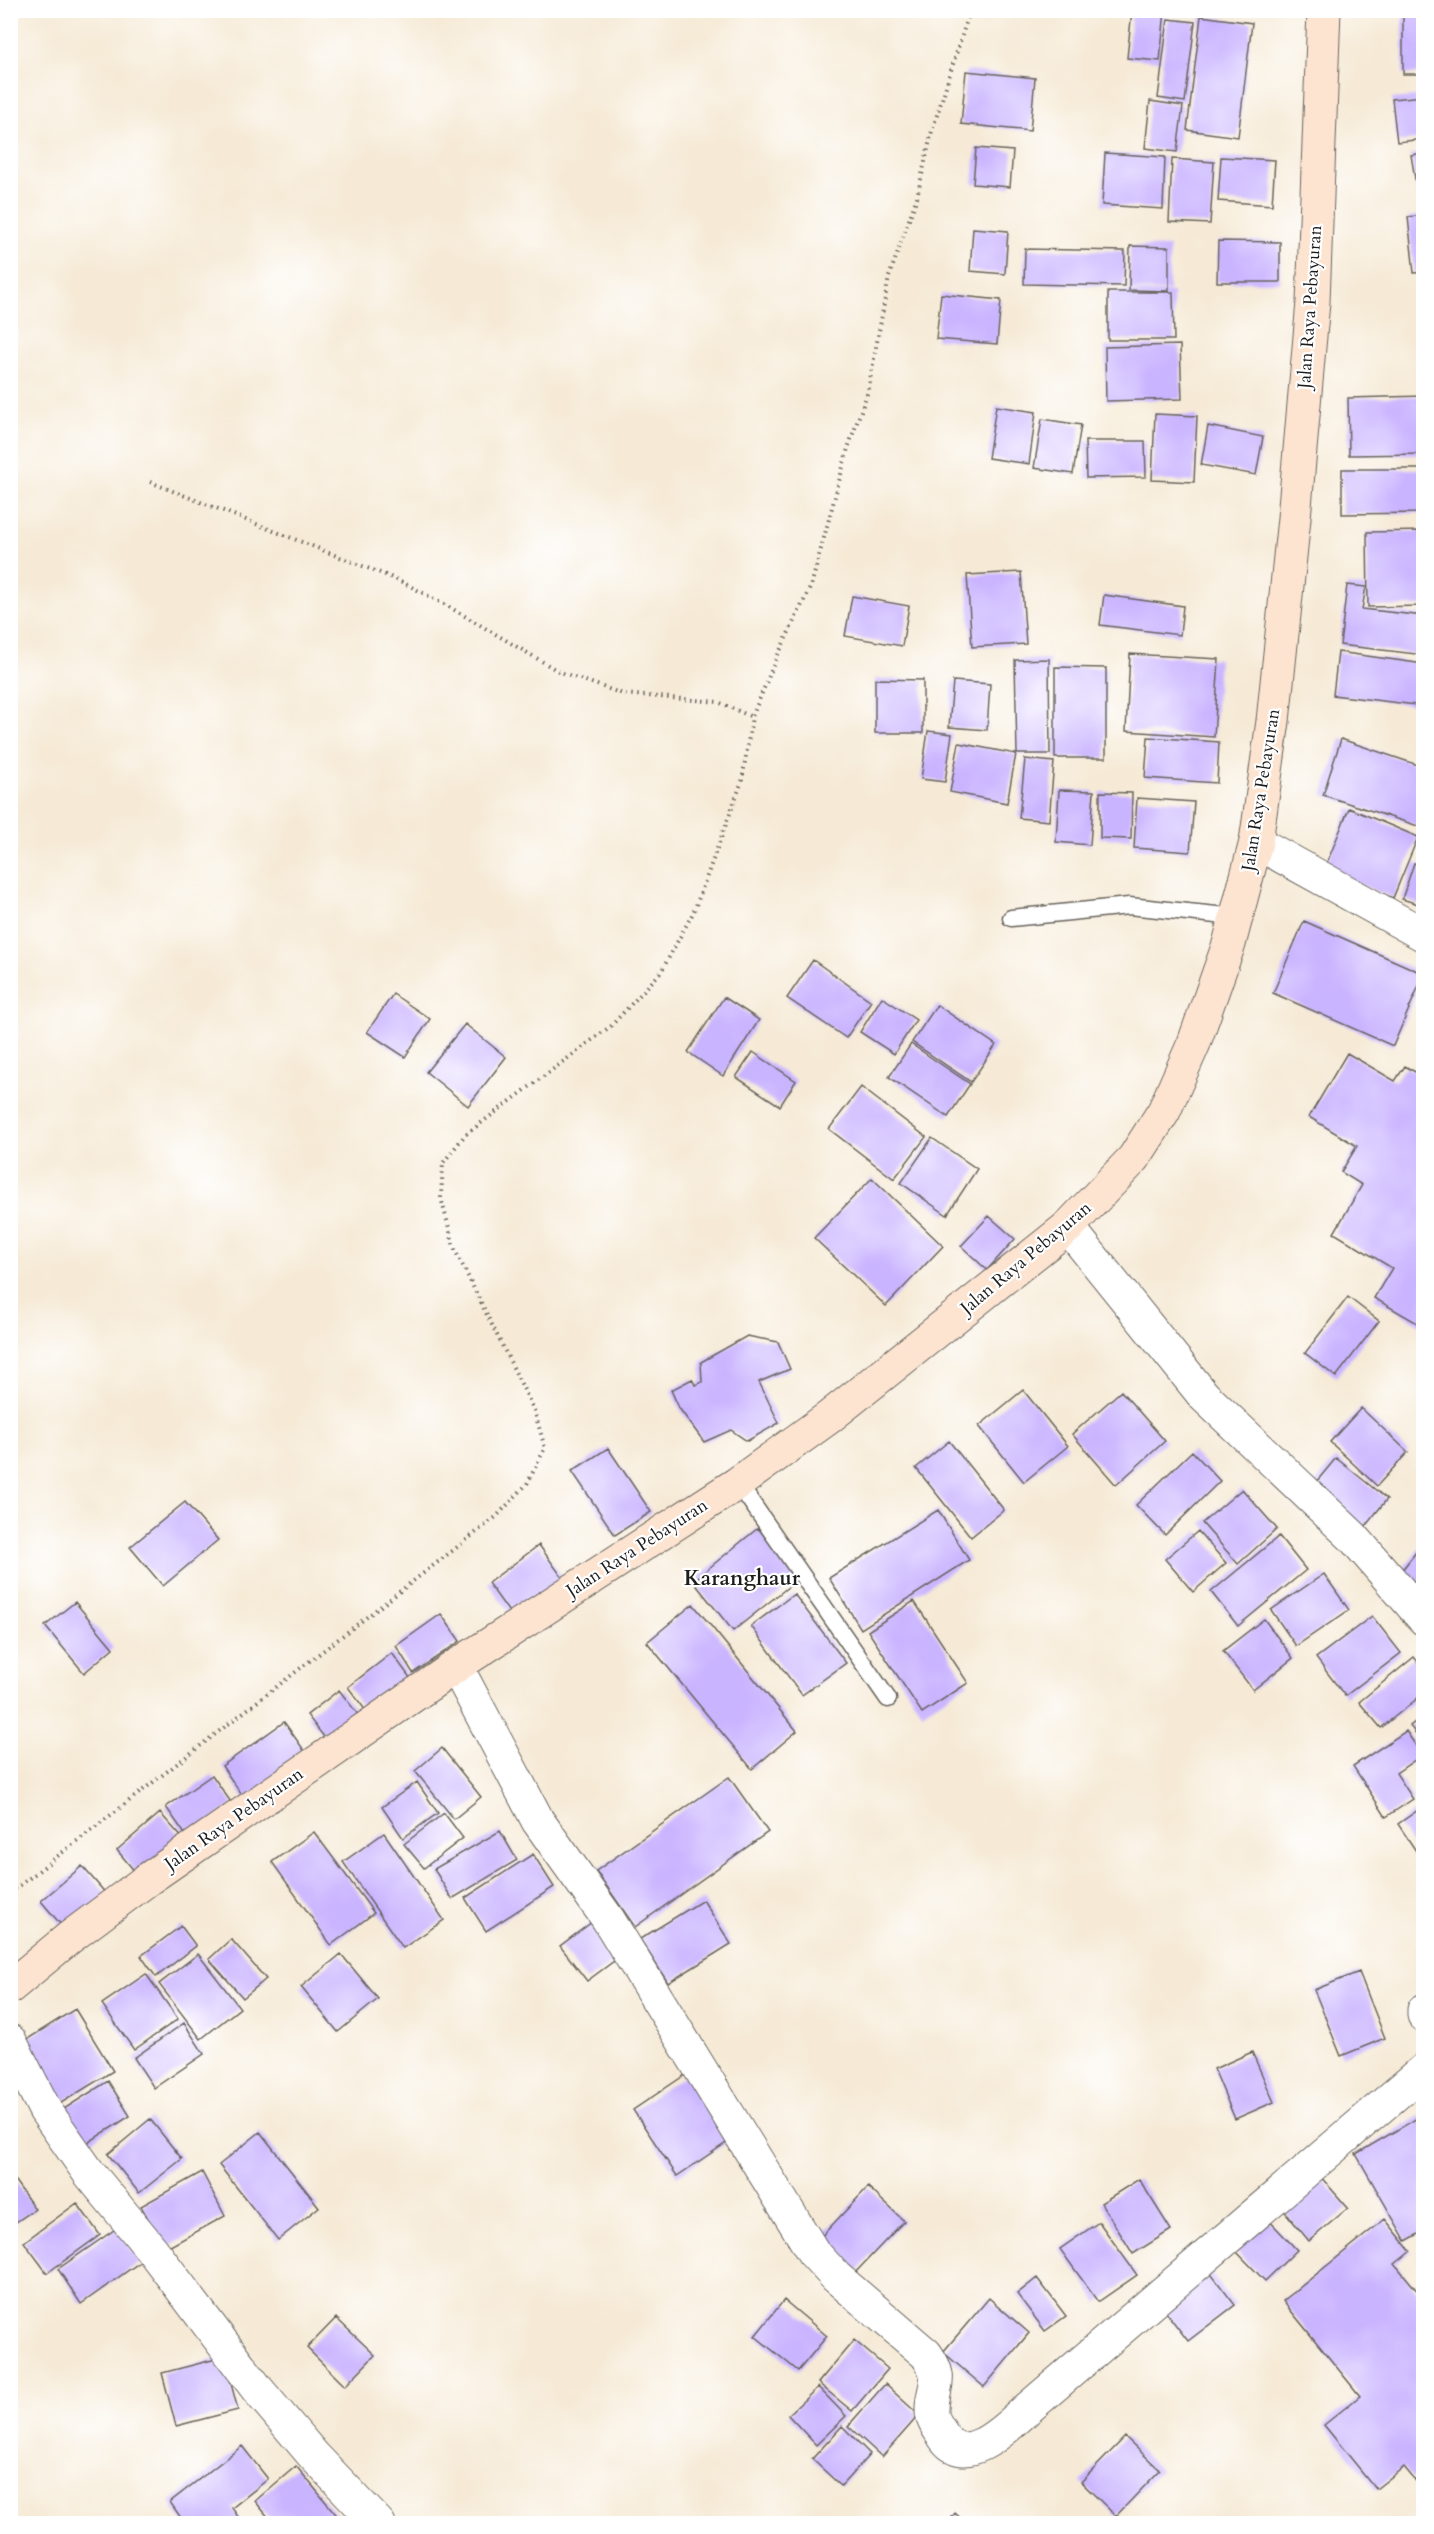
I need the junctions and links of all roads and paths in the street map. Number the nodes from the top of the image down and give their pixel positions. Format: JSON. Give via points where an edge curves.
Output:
{"nodes":[{"id":1,"x":970,"y":10,"type":"edge"},
{"id":2,"x":1324,"y":10,"type":"edge"},
{"id":3,"x":150,"y":483,"type":"dead end"},
{"id":4,"x":752,"y":717,"type":"junction"},
{"id":5,"x":1256,"y":842,"type":"junction"},
{"id":6,"x":1236,"y":917,"type":"junction"},
{"id":7,"x":1011,"y":918,"type":"dead end"},
{"id":8,"x":1424,"y":935,"type":"edge"},
{"id":9,"x":1068,"y":1227,"type":"junction"},
{"id":10,"x":738,"y":1482,"type":"junction"},
{"id":11,"x":1424,"y":1619,"type":"edge"},
{"id":12,"x":456,"y":1666,"type":"junction"},
{"id":13,"x":888,"y":1700,"type":"dead end"},
{"id":14,"x":10,"y":1893,"type":"edge"},
{"id":15,"x":10,"y":1987,"type":"edge"},
{"id":16,"x":1424,"y":2010,"type":"edge"},
{"id":17,"x":1424,"y":2015,"type":"edge"},
{"id":18,"x":10,"y":2041,"type":"edge"},
{"id":19,"x":1424,"y":2070,"type":"edge"},
{"id":20,"x":379,"y":2523,"type":"edge"}],
"edges":[{"from":1,"to":4,"type":"path","via":[[932,131],[917,196],[889,277],[868,391],[848,448],[811,586]]},
{"from":2,"to":5,"type":"main road","name":"Jalan Raya Pebayuran","via":[[1313,302],[1277,687]]},
{"from":3,"to":4,"type":"path","via":[[399,580],[560,672],[623,694],[718,702]]},
{"from":4,"to":14,"type":"path","via":[[742,781],[694,911],[661,972],[611,1026],[465,1136],[443,1163],[441,1198],[455,1250],[534,1410],[545,1448],[527,1484],[496,1517]]},
{"from":5,"to":6,"type":"main road","name":"Jalan Raya Pebayuran"},
{"from":5,"to":8,"type":"street"},
{"from":6,"to":7,"type":"lane","via":[[1129,906]]},
{"from":6,"to":9,"type":"main road","name":"Jalan Raya Pebayuran","via":[[1194,1043],[1164,1111],[1134,1158]]},
{"from":9,"to":10,"type":"main road","name":"Jalan Raya Pebayuran","via":[[889,1371]]},
{"from":9,"to":11,"type":"street","via":[[1204,1396],[1353,1537]]},
{"from":10,"to":12,"type":"main road","name":"Jalan Raya Pebayuran"},
{"from":10,"to":13,"type":"lane"},
{"from":12,"to":15,"type":"main road","name":"Jalan Raya Pebayuran","via":[[148,1879]]},
{"from":12,"to":19,"type":"street","via":[[538,1821],[608,1919],[813,2252],[836,2277],[926,2354],[935,2367],[937,2385],[932,2413],[948,2442],[960,2449],[986,2443]]},
{"from":16,"to":17,"type":"street"},
{"from":18,"to":20,"type":"street","via":[[45,2110],[89,2173],[258,2390]]}]}
